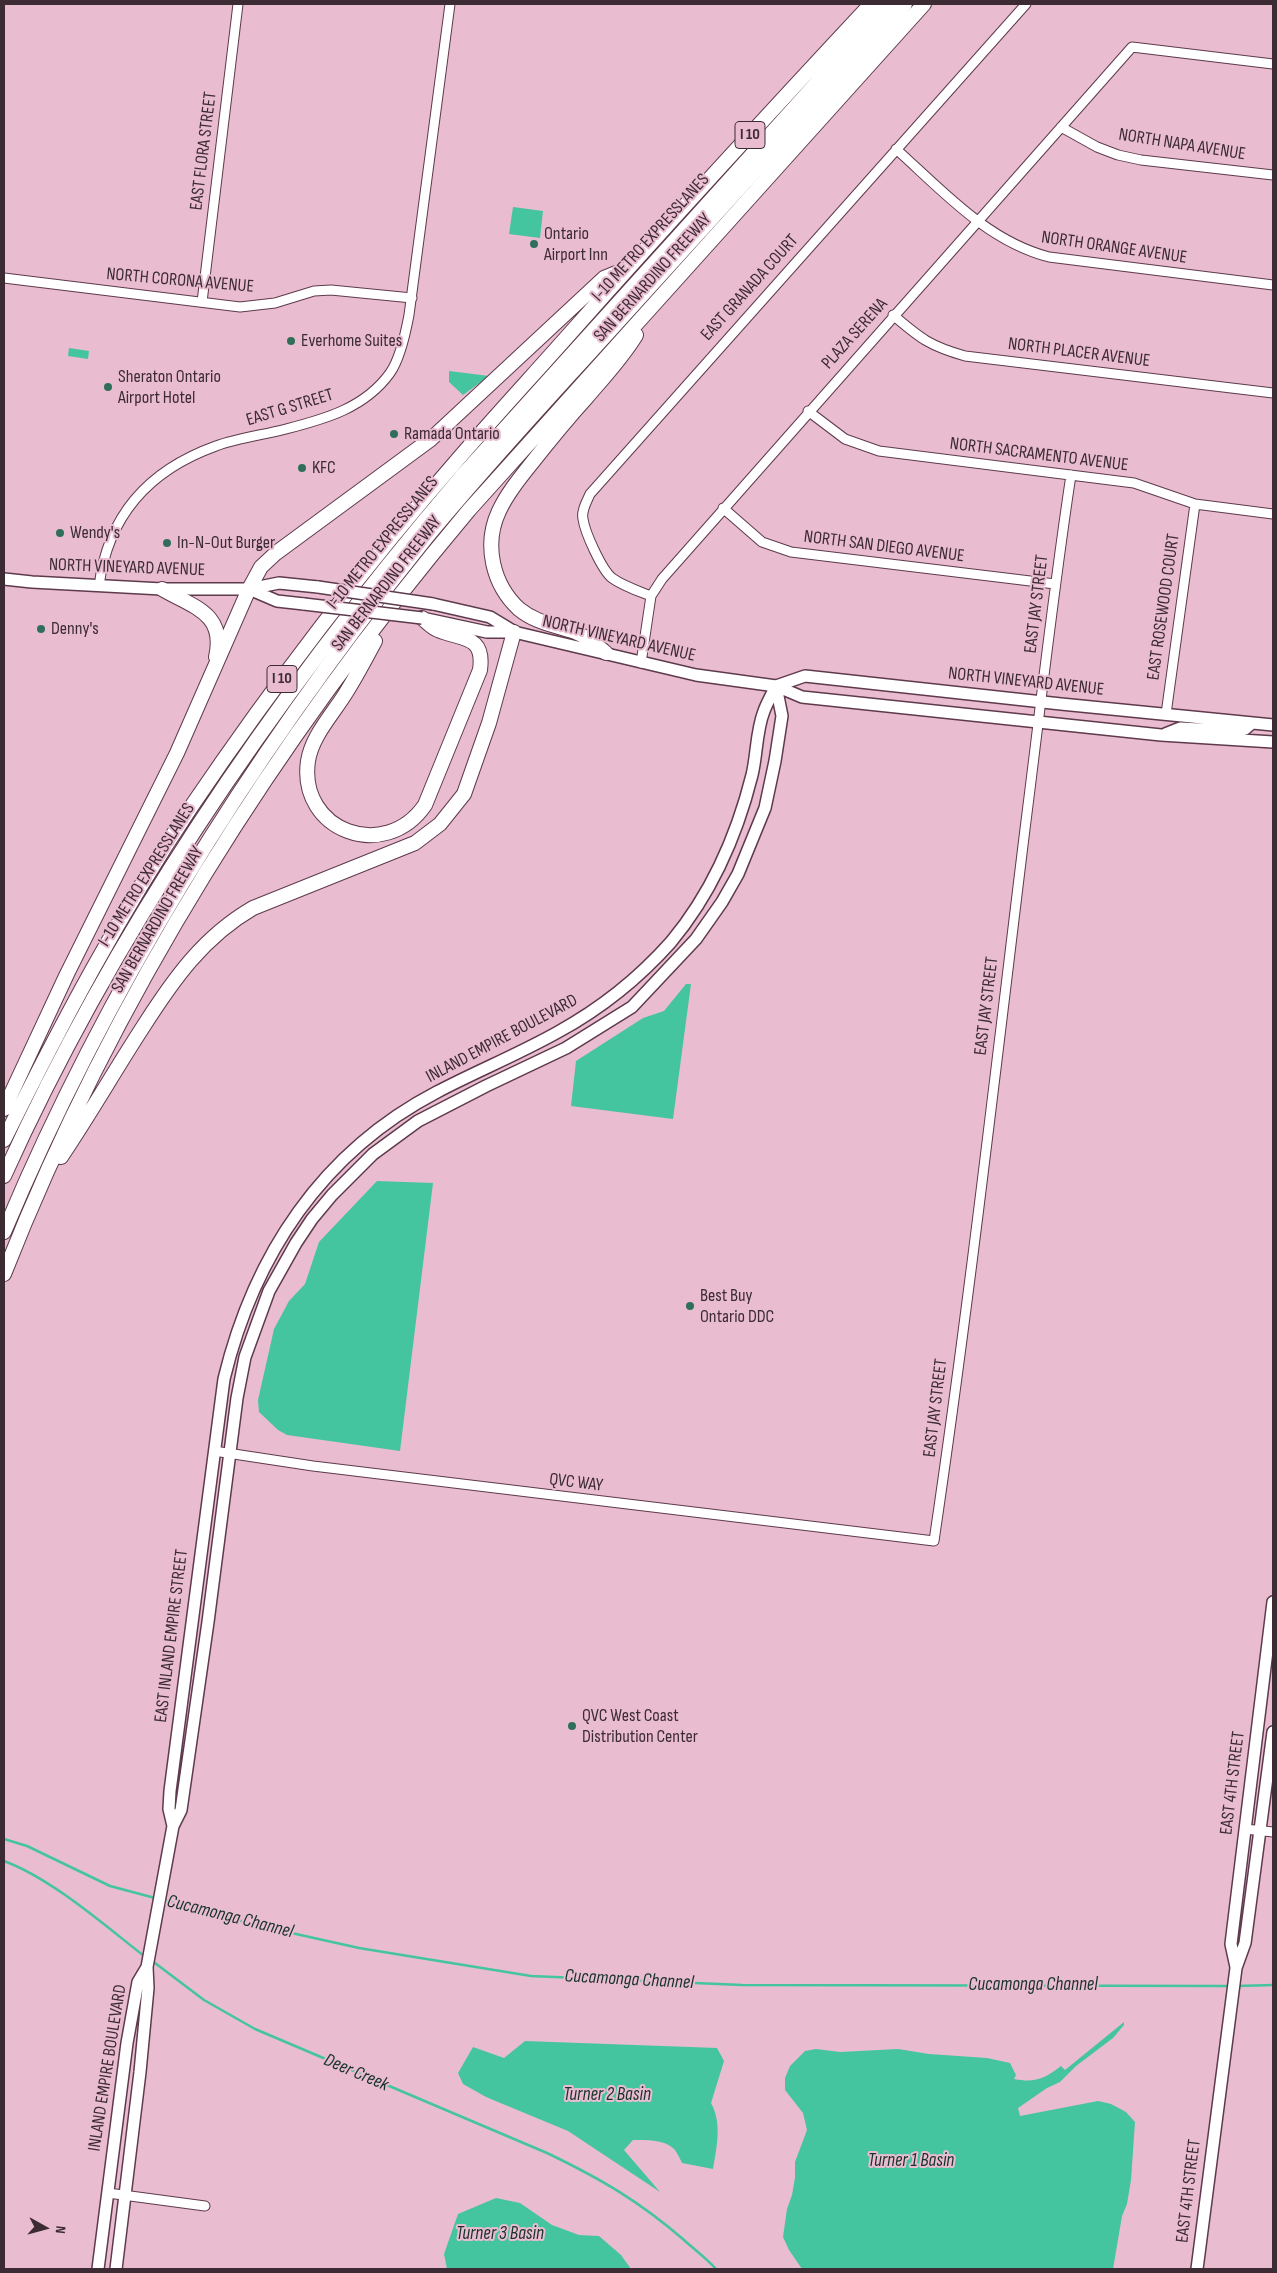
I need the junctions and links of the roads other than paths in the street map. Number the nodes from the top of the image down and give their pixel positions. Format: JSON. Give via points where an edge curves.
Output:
{"nodes":[{"id":1,"x":238,"y":4,"type":"edge"},
{"id":2,"x":450,"y":4,"type":"edge"},
{"id":3,"x":872,"y":4,"type":"edge"},
{"id":4,"x":888,"y":4,"type":"edge"},
{"id":5,"x":906,"y":4,"type":"edge"},
{"id":6,"x":924,"y":4,"type":"edge"},
{"id":7,"x":1026,"y":4,"type":"edge"},
{"id":8,"x":1273,"y":64,"type":"edge"},
{"id":9,"x":1061,"y":127,"type":"junction"},
{"id":10,"x":896,"y":149,"type":"junction"},
{"id":11,"x":1273,"y":175,"type":"edge"},
{"id":12,"x":977,"y":221,"type":"junction"},
{"id":13,"x":629,"y":267,"type":"junction"},
{"id":14,"x":4,"y":278,"type":"edge"},
{"id":15,"x":1273,"y":285,"type":"edge"},
{"id":16,"x":412,"y":298,"type":"junction"},
{"id":17,"x":202,"y":302,"type":"junction"},
{"id":18,"x":652,"y":308,"type":"junction"},
{"id":19,"x":893,"y":315,"type":"junction"},
{"id":20,"x":1273,"y":392,"type":"edge"},
{"id":21,"x":808,"y":411,"type":"junction"},
{"id":22,"x":1071,"y":475,"type":"junction"},
{"id":23,"x":1195,"y":504,"type":"junction"},
{"id":24,"x":723,"y":508,"type":"junction"},
{"id":25,"x":1273,"y":514,"type":"edge"},
{"id":26,"x":4,"y":579,"type":"edge"},
{"id":27,"x":1055,"y":584,"type":"junction"},
{"id":28,"x":98,"y":586,"type":"junction"},
{"id":29,"x":407,"y":586,"type":"junction"},
{"id":30,"x":162,"y":589,"type":"junction"},
{"id":31,"x":249,"y":589,"type":"junction"},
{"id":32,"x":651,"y":596,"type":"junction"},
{"id":33,"x":422,"y":618,"type":"junction"},
{"id":34,"x":514,"y":632,"type":"junction"},
{"id":35,"x":606,"y":653,"type":"junction"},
{"id":36,"x":641,"y":663,"type":"junction"},
{"id":37,"x":211,"y":679,"type":"junction"},
{"id":38,"x":776,"y":686,"type":"junction"},
{"id":39,"x":1041,"y":702,"type":"junction"},
{"id":40,"x":1166,"y":714,"type":"junction"},
{"id":41,"x":1038,"y":722,"type":"junction"},
{"id":42,"x":1252,"y":723,"type":"junction"},
{"id":43,"x":1273,"y":725,"type":"edge"},
{"id":44,"x":1161,"y":735,"type":"junction"},
{"id":45,"x":1273,"y":742,"type":"edge"},
{"id":46,"x":4,"y":1109,"type":"edge"},
{"id":47,"x":4,"y":1140,"type":"edge"},
{"id":48,"x":4,"y":1176,"type":"edge"},
{"id":49,"x":40,"y":1188,"type":"junction"},
{"id":50,"x":4,"y":1232,"type":"edge"},
{"id":51,"x":4,"y":1274,"type":"edge"},
{"id":52,"x":214,"y":1451,"type":"junction"},
{"id":53,"x":230,"y":1453,"type":"junction"},
{"id":54,"x":934,"y":1541,"type":"joint"},
{"id":55,"x":1273,"y":1602,"type":"edge"},
{"id":56,"x":1270,"y":1654,"type":"edge"},
{"id":57,"x":1273,"y":1732,"type":"edge"},
{"id":58,"x":173,"y":1826,"type":"junction"},
{"id":59,"x":1245,"y":1829,"type":"junction"},
{"id":60,"x":1260,"y":1831,"type":"junction"},
{"id":61,"x":1273,"y":1832,"type":"edge"},
{"id":62,"x":147,"y":1967,"type":"junction"},
{"id":63,"x":1236,"y":1968,"type":"junction"},
{"id":64,"x":108,"y":2193,"type":"junction"},
{"id":65,"x":126,"y":2196,"type":"junction"},
{"id":66,"x":205,"y":2206,"type":"dead end"},
{"id":67,"x":98,"y":2269,"type":"edge"},
{"id":68,"x":116,"y":2269,"type":"edge"},
{"id":69,"x":1197,"y":2269,"type":"edge"}],
"edges":[{"from":1,"to":17,"type":"street","name":"EAST FLORA STREET"},
{"from":2,"to":16,"type":"street","name":"EAST G STREET"},
{"from":3,"to":13,"type":"highway","name":"SAN BERNARDINO FREEWAY","number":"I 10"},
{"from":4,"to":48,"type":"highway","name":"I-10 METRO EXPRESSLANES","via":[[462,476],[404,544],[304,674],[155,894],[85,1016]]},
{"from":5,"to":50,"type":"highway","name":"I-10 METRO EXPRESSLANES","via":[[478,477],[356,630],[250,778],[144,947],[60,1109]]},
{"from":6,"to":18,"type":"highway","name":"SAN BERNARDINO FREEWAY","number":"I 10"},
{"from":7,"to":10,"type":"street","name":"EAST GRANADA COURT"},
{"from":8,"to":9,"type":"street","name":"PLAZA SERENA","via":[[1132,47]]},
{"from":9,"to":11,"type":"street","name":"NORTH NAPA AVENUE","via":[[1118,155]]},
{"from":9,"to":12,"type":"street","name":"PLAZA SERENA"},
{"from":10,"to":12,"type":"street","name":"NORTH ORANGE AVENUE"},
{"from":10,"to":32,"type":"street","name":"EAST GRANADA COURT","via":[[590,494],[582,518],[600,563],[611,577]]},
{"from":12,"to":15,"type":"street","name":"NORTH ORANGE AVENUE","via":[[1006,241],[1049,257]]},
{"from":12,"to":19,"type":"street","name":"PLAZA SERENA"},
{"from":13,"to":31,"type":"highway","via":[[604,278],[431,439],[276,553],[261,567]]},
{"from":13,"to":47,"type":"highway","name":"SAN BERNARDINO FREEWAY","number":"I 10","via":[[458,459],[364,573],[240,737],[189,810],[101,954]]},
{"from":14,"to":17,"type":"street","name":"NORTH CORONA AVENUE"},
{"from":16,"to":17,"type":"street","name":"NORTH CORONA AVENUE","via":[[331,290],[314,291],[258,306]]},
{"from":16,"to":28,"type":"street","name":"EAST G STREET","via":[[406,332],[392,371],[365,398],[331,417],[216,446],[178,464],[147,485],[126,509],[113,531],[105,550]]},
{"from":18,"to":29,"type":"highway","name":"SAN BERNARDINO FREEWAY","number":"I 10","via":[[469,510]]},
{"from":18,"to":35,"type":"highway","via":[[625,353],[516,483],[498,512],[492,535],[492,562],[498,580],[518,607],[535,620],[577,633]]},
{"from":19,"to":20,"type":"street","name":"NORTH PLACER AVENUE","via":[[922,340],[965,356]]},
{"from":19,"to":21,"type":"street","name":"PLAZA SERENA"},
{"from":21,"to":22,"type":"street","name":"NORTH SACRAMENTO AVENUE","via":[[845,439],[879,451]]},
{"from":21,"to":24,"type":"street","name":"PLAZA SERENA"},
{"from":22,"to":23,"type":"street","name":"NORTH SACRAMENTO AVENUE","via":[[1140,484]]},
{"from":22,"to":27,"type":"street","name":"EAST JAY STREET"},
{"from":23,"to":25,"type":"street","name":"NORTH SACRAMENTO AVENUE"},
{"from":23,"to":40,"type":"street","name":"EAST ROSEWOOD COURT"},
{"from":24,"to":27,"type":"street","name":"NORTH SAN DIEGO AVENUE","via":[[762,542],[791,552]]},
{"from":24,"to":32,"type":"street","name":"PLAZA SERENA","via":[[662,578]]},
{"from":26,"to":28,"type":"main road","name":"NORTH VINEYARD AVENUE"},
{"from":27,"to":39,"type":"street","name":"EAST JAY STREET"},
{"from":28,"to":30,"type":"main road","name":"NORTH VINEYARD AVENUE"},
{"from":29,"to":33,"type":"highway","via":[[313,744],[309,757],[308,781],[315,804],[329,821],[350,832],[384,834],[404,827],[416,816],[428,798],[477,681],[481,660],[476,644],[437,630]]},
{"from":29,"to":49,"type":"highway","name":"SAN BERNARDINO FREEWAY","number":"I 10","via":[[294,739],[185,907],[105,1053]]},
{"from":30,"to":31,"type":"main road","name":"NORTH VINEYARD AVENUE"},
{"from":30,"to":37,"type":"highway","via":[[205,613],[213,621],[218,642]]},
{"from":31,"to":33,"type":"main road","name":"NORTH VINEYARD AVENUE","bridge":true,"via":[[277,602]]},
{"from":31,"to":34,"type":"main road","name":"NORTH VINEYARD AVENUE","bridge":true,"via":[[280,583],[433,604],[490,617]]},
{"from":31,"to":37,"type":"highway"},
{"from":32,"to":36,"type":"street","name":"PLAZA SERENA"},
{"from":33,"to":34,"type":"main road","name":"NORTH VINEYARD AVENUE","via":[[487,632]]},
{"from":34,"to":35,"type":"main road","name":"NORTH VINEYARD AVENUE"},
{"from":34,"to":49,"type":"highway","via":[[480,752],[464,794],[451,813],[415,844],[253,908],[205,944],[160,1001]]},
{"from":35,"to":36,"type":"main road","name":"NORTH VINEYARD AVENUE"},
{"from":36,"to":38,"type":"main road","name":"NORTH VINEYARD AVENUE","via":[[696,675]]},
{"from":37,"to":46,"type":"highway"},
{"from":38,"to":39,"type":"main road","name":"NORTH VINEYARD AVENUE","via":[[805,676]]},
{"from":38,"to":41,"type":"main road","name":"NORTH VINEYARD AVENUE","via":[[802,697]]},
{"from":38,"to":52,"type":"main road","name":"INLAND EMPIRE BOULEVARD","via":[[763,713],[754,766],[734,834],[717,872],[671,941],[604,1004],[558,1033],[436,1092],[369,1137],[331,1172],[292,1220],[262,1269],[234,1339],[224,1379]]},
{"from":38,"to":53,"type":"main road","name":"INLAND EMPIRE BOULEVARD","via":[[782,716],[765,808],[745,859],[722,902],[696,939],[632,1007],[566,1048],[418,1121],[373,1154],[332,1195],[296,1243],[269,1291],[245,1357]]},
{"from":39,"to":40,"type":"main road","name":"NORTH VINEYARD AVENUE"},
{"from":39,"to":41,"type":"street","name":"EAST JAY STREET"},
{"from":40,"to":42,"type":"main road","name":"NORTH VINEYARD AVENUE"},
{"from":41,"to":44,"type":"main road","name":"NORTH VINEYARD AVENUE"},
{"from":41,"to":54,"type":"street","name":"EAST JAY STREET"},
{"from":42,"to":43,"type":"main road","name":"NORTH VINEYARD AVENUE"},
{"from":42,"to":44,"type":"main road","via":[[1237,731],[1180,728]]},
{"from":44,"to":45,"type":"main road","name":"NORTH VINEYARD AVENUE"},
{"from":49,"to":51,"type":"highway","name":"SAN BERNARDINO FREEWAY","number":"I 10"},
{"from":52,"to":53,"type":"street","name":"QVC WAY"},
{"from":52,"to":58,"type":"main road","name":"EAST INLAND EMPIRE STREET","via":[[170,1791],[169,1809]]},
{"from":53,"to":54,"type":"street","name":"QVC WAY","via":[[333,1469]]},
{"from":53,"to":58,"type":"main road","name":"EAST INLAND EMPIRE STREET","via":[[181,1810]]},
{"from":55,"to":56,"type":"main road","name":"EAST 4TH STREET"},
{"from":56,"to":59,"type":"main road","name":"EAST 4TH STREET"},
{"from":57,"to":60,"type":"main road","name":"EAST 4TH STREET"},
{"from":58,"to":62,"type":"main road","name":"EAST INLAND EMPIRE STREET"},
{"from":59,"to":60,"type":"street"},
{"from":59,"to":63,"type":"main road","name":"EAST 4TH STREET","via":[[1231,1944]]},
{"from":60,"to":61,"type":"street"},
{"from":60,"to":63,"type":"main road","name":"EAST 4TH STREET","via":[[1246,1943]]},
{"from":62,"to":64,"type":"main road","name":"INLAND EMPIRE BOULEVARD","via":[[138,1982],[133,2008]]},
{"from":62,"to":65,"type":"main road","name":"INLAND EMPIRE BOULEVARD","via":[[148,1988]]},
{"from":63,"to":69,"type":"main road","name":"EAST 4TH STREET"},
{"from":64,"to":65,"type":"street"},
{"from":64,"to":67,"type":"main road","name":"INLAND EMPIRE BOULEVARD"},
{"from":65,"to":66,"type":"street"},
{"from":65,"to":68,"type":"main road","name":"INLAND EMPIRE BOULEVARD"}]}
